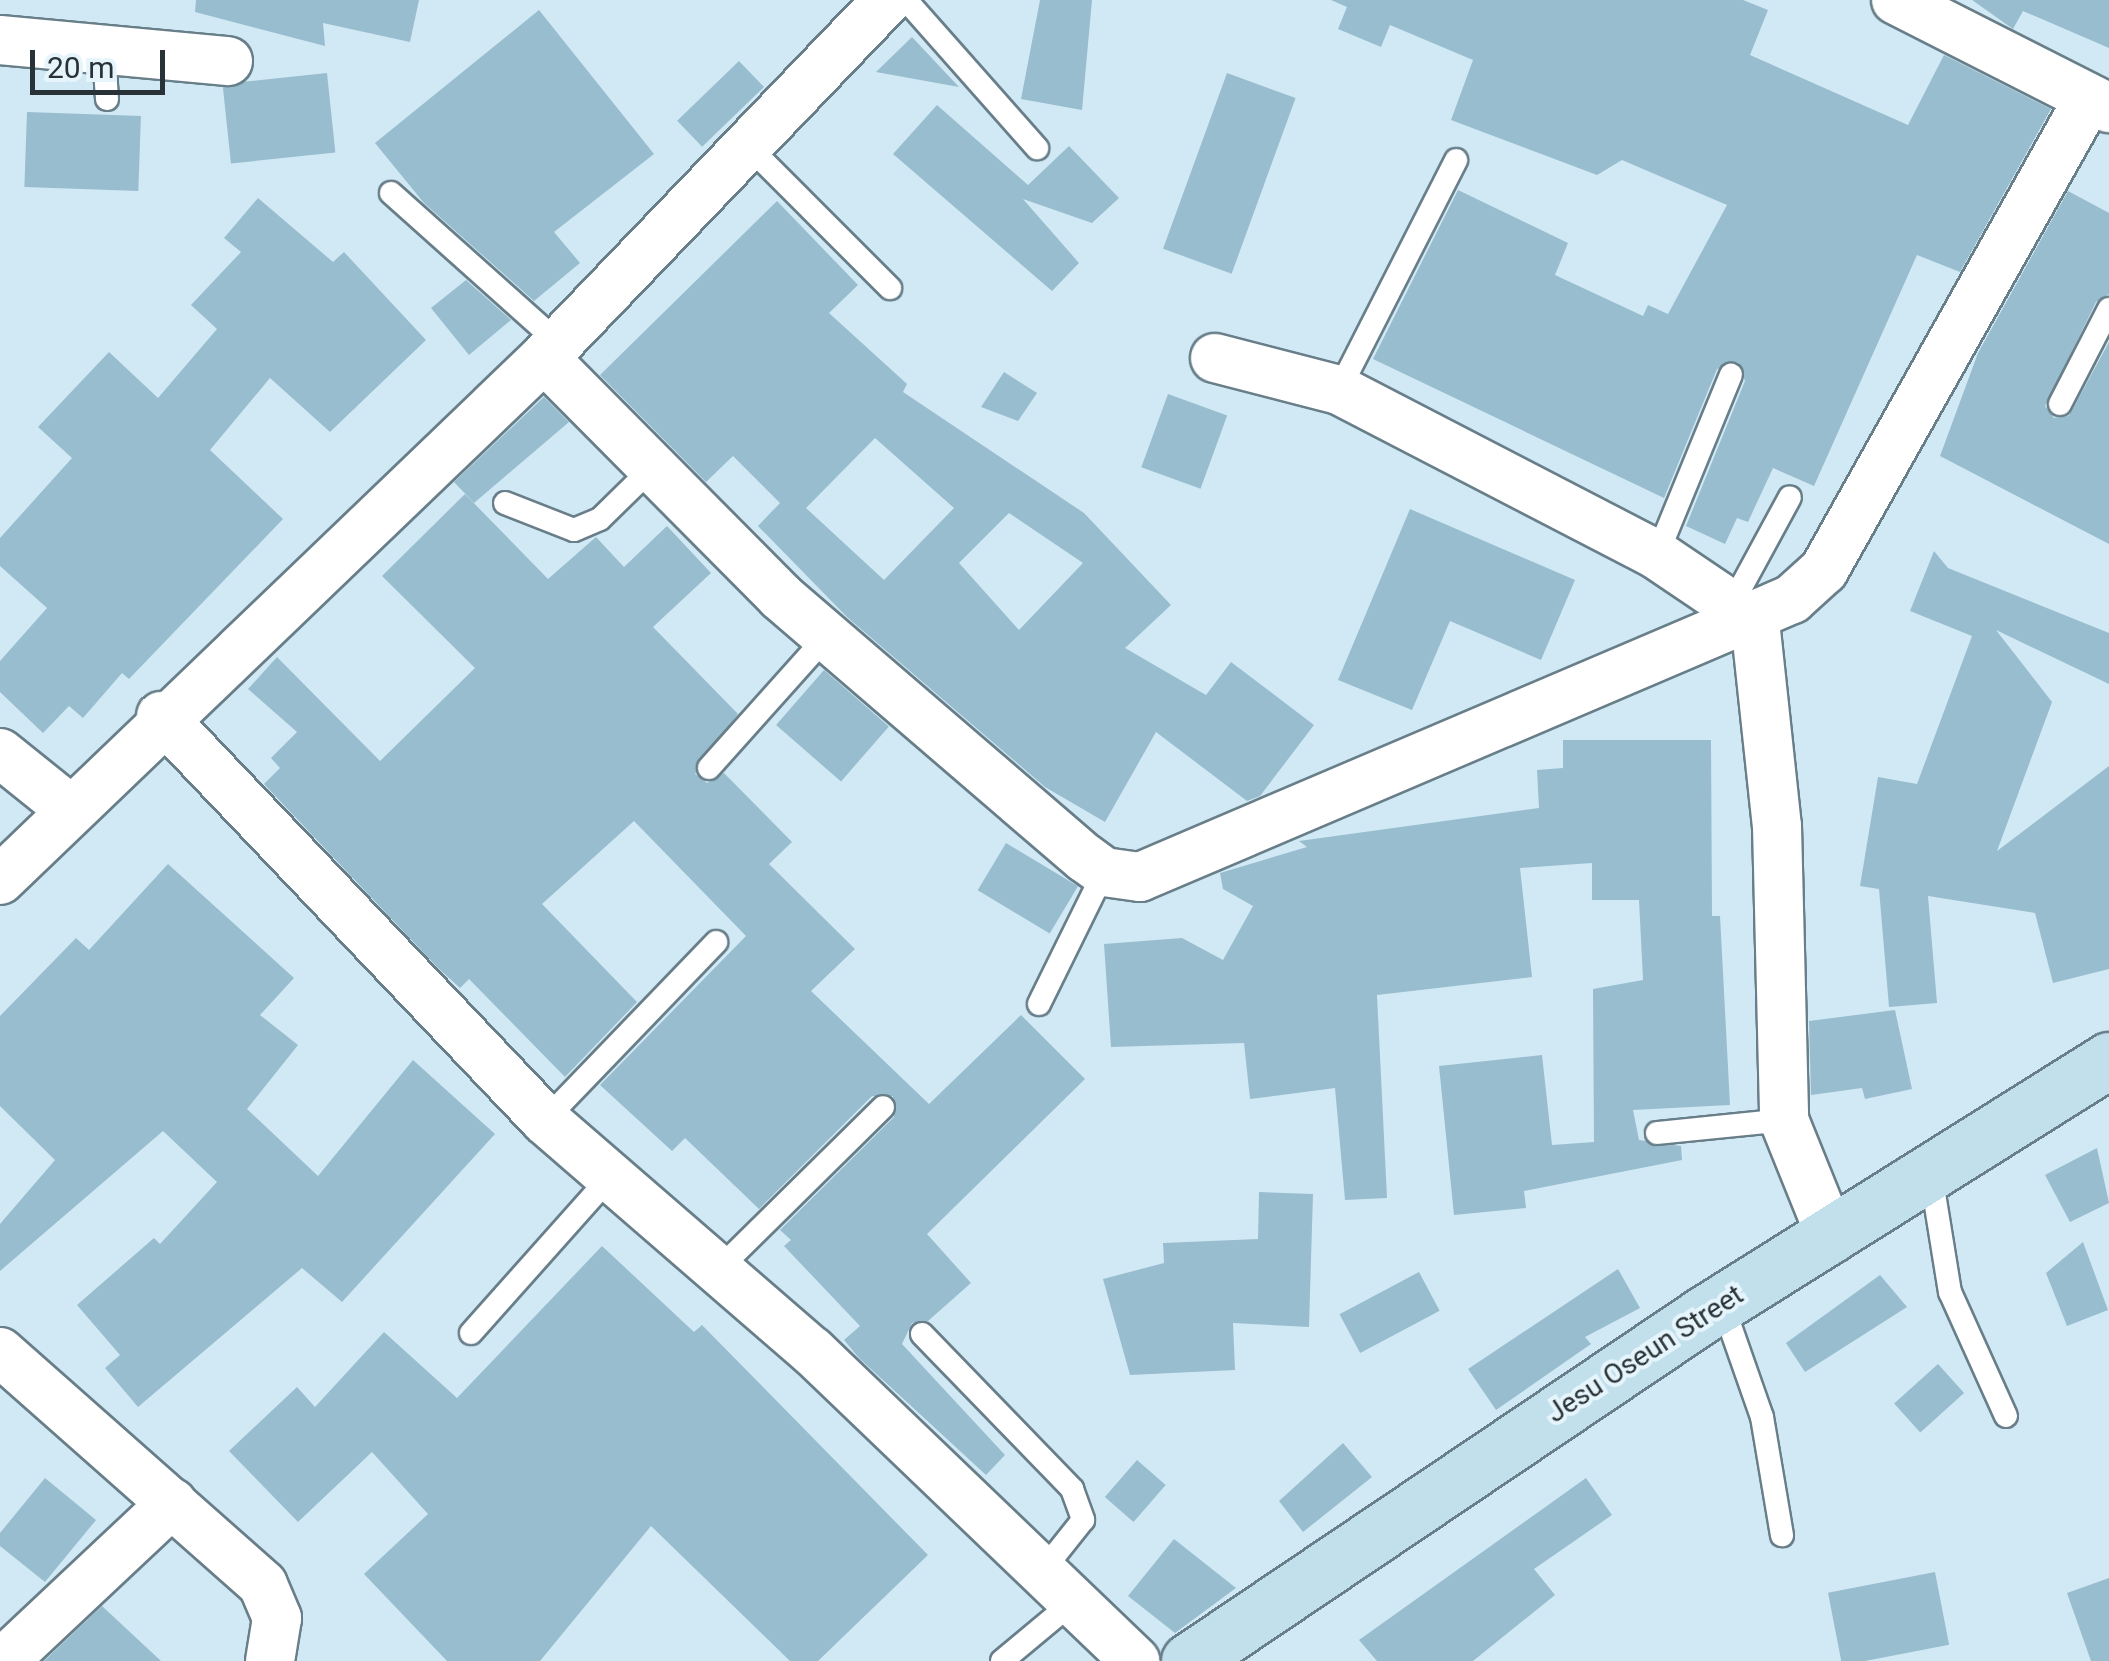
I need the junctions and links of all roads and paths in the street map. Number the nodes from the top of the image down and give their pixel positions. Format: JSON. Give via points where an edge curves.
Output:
{"nodes":[{"id":1,"x":878,"y":5,"type":"edge"},
{"id":2,"x":1922,"y":5,"type":"edge"},
{"id":3,"x":0,"y":40,"type":"edge"},
{"id":4,"x":228,"y":61,"type":"dead end"},
{"id":5,"x":2099,"y":103,"type":"edge"},
{"id":6,"x":748,"y":146,"type":"junction"},
{"id":7,"x":1037,"y":148,"type":"dead end"},
{"id":8,"x":1456,"y":160,"type":"dead end"},
{"id":9,"x":391,"y":193,"type":"dead end"},
{"id":10,"x":890,"y":288,"type":"dead end"},
{"id":11,"x":2109,"y":309,"type":"edge"},
{"id":12,"x":551,"y":350,"type":"junction"},
{"id":13,"x":1215,"y":358,"type":"dead end"},
{"id":14,"x":1731,"y":375,"type":"dead end"},
{"id":15,"x":1339,"y":390,"type":"junction"},
{"id":16,"x":2060,"y":404,"type":"dead end"},
{"id":17,"x":652,"y":468,"type":"junction"},
{"id":18,"x":1790,"y":498,"type":"dead end"},
{"id":19,"x":505,"y":503,"type":"dead end"},
{"id":20,"x":1657,"y":556,"type":"junction"},
{"id":21,"x":1744,"y":611,"type":"junction"},
{"id":22,"x":826,"y":636,"type":"junction"},
{"id":23,"x":161,"y":716,"type":"junction"},
{"id":24,"x":0,"y":753,"type":"edge"},
{"id":25,"x":709,"y":768,"type":"dead end"},
{"id":26,"x":72,"y":810,"type":"junction"},
{"id":27,"x":1104,"y":872,"type":"junction"},
{"id":28,"x":0,"y":880,"type":"edge"},
{"id":29,"x":716,"y":942,"type":"dead end"},
{"id":30,"x":1039,"y":1004,"type":"dead end"},
{"id":31,"x":2109,"y":1060,"type":"edge"},
{"id":32,"x":883,"y":1107,"type":"dead end"},
{"id":33,"x":545,"y":1120,"type":"junction"},
{"id":34,"x":1784,"y":1120,"type":"junction"},
{"id":35,"x":1657,"y":1133,"type":"dead end"},
{"id":36,"x":1931,"y":1174,"type":"junction"},
{"id":37,"x":608,"y":1179,"type":"junction"},
{"id":38,"x":1832,"y":1239,"type":"junction"},
{"id":39,"x":712,"y":1264,"type":"junction"},
{"id":40,"x":1722,"y":1303,"type":"junction"},
{"id":41,"x":471,"y":1333,"type":"dead end"},
{"id":42,"x":922,"y":1334,"type":"dead end"},
{"id":43,"x":0,"y":1352,"type":"edge"},
{"id":44,"x":2006,"y":1416,"type":"dead end"},
{"id":45,"x":172,"y":1503,"type":"junction"},
{"id":46,"x":1782,"y":1536,"type":"dead end"},
{"id":47,"x":1053,"y":1591,"type":"junction"},
{"id":48,"x":4,"y":1661,"type":"edge"},
{"id":49,"x":270,"y":1661,"type":"edge"},
{"id":50,"x":1002,"y":1661,"type":"edge"},
{"id":51,"x":1135,"y":1661,"type":"edge"},
{"id":52,"x":1189,"y":1661,"type":"edge"}],
"edges":[{"from":1,"to":6,"type":"street"},
{"from":1,"to":7,"type":"lane"},
{"from":2,"to":5,"type":"street"},
{"from":3,"to":4,"type":"street","via":[[106,76]]},
{"from":5,"to":21,"type":"street","via":[[1824,570]]},
{"from":6,"to":10,"type":"lane"},
{"from":6,"to":12,"type":"street"},
{"from":8,"to":15,"type":"lane"},
{"from":9,"to":12,"type":"lane"},
{"from":11,"to":16,"type":"lane"},
{"from":12,"to":17,"type":"street"},
{"from":12,"to":23,"type":"street"},
{"from":13,"to":15,"type":"street"},
{"from":14,"to":20,"type":"lane"},
{"from":15,"to":20,"type":"street"},
{"from":17,"to":19,"type":"lane","via":[[600,519],[574,530]]},
{"from":17,"to":22,"type":"street"},
{"from":18,"to":21,"type":"lane"},
{"from":20,"to":21,"type":"street"},
{"from":21,"to":27,"type":"street","via":[[1175,869]]},
{"from":21,"to":34,"type":"street","via":[[1777,826]]},
{"from":22,"to":25,"type":"lane"},
{"from":22,"to":27,"type":"street"},
{"from":23,"to":26,"type":"street"},
{"from":23,"to":33,"type":"street"},
{"from":24,"to":26,"type":"street"},
{"from":26,"to":28,"type":"street"},
{"from":27,"to":30,"type":"lane"},
{"from":29,"to":33,"type":"lane"},
{"from":31,"to":36,"type":"main road","name":"Jesu Oseun Street"},
{"from":32,"to":39,"type":"lane","via":[[727,1261]]},
{"from":33,"to":37,"type":"street"},
{"from":34,"to":35,"type":"lane"},
{"from":34,"to":38,"type":"street"},
{"from":36,"to":38,"type":"main road","name":"Jesu Oseun Street"},
{"from":36,"to":44,"type":"lane","via":[[1950,1292]]},
{"from":37,"to":39,"type":"street"},
{"from":37,"to":41,"type":"lane"},
{"from":38,"to":40,"type":"main road","name":"Jesu Oseun Street"},
{"from":39,"to":47,"type":"street"},
{"from":40,"to":46,"type":"lane","via":[[1762,1417]]},
{"from":40,"to":52,"type":"main road","name":"Jesu Oseun Street"},
{"from":42,"to":47,"type":"lane","via":[[1082,1508]]},
{"from":43,"to":45,"type":"street"},
{"from":45,"to":48,"type":"street"},
{"from":45,"to":49,"type":"street","via":[[262,1585],[278,1618]]},
{"from":47,"to":50,"type":"lane"},
{"from":47,"to":51,"type":"street"}]}
